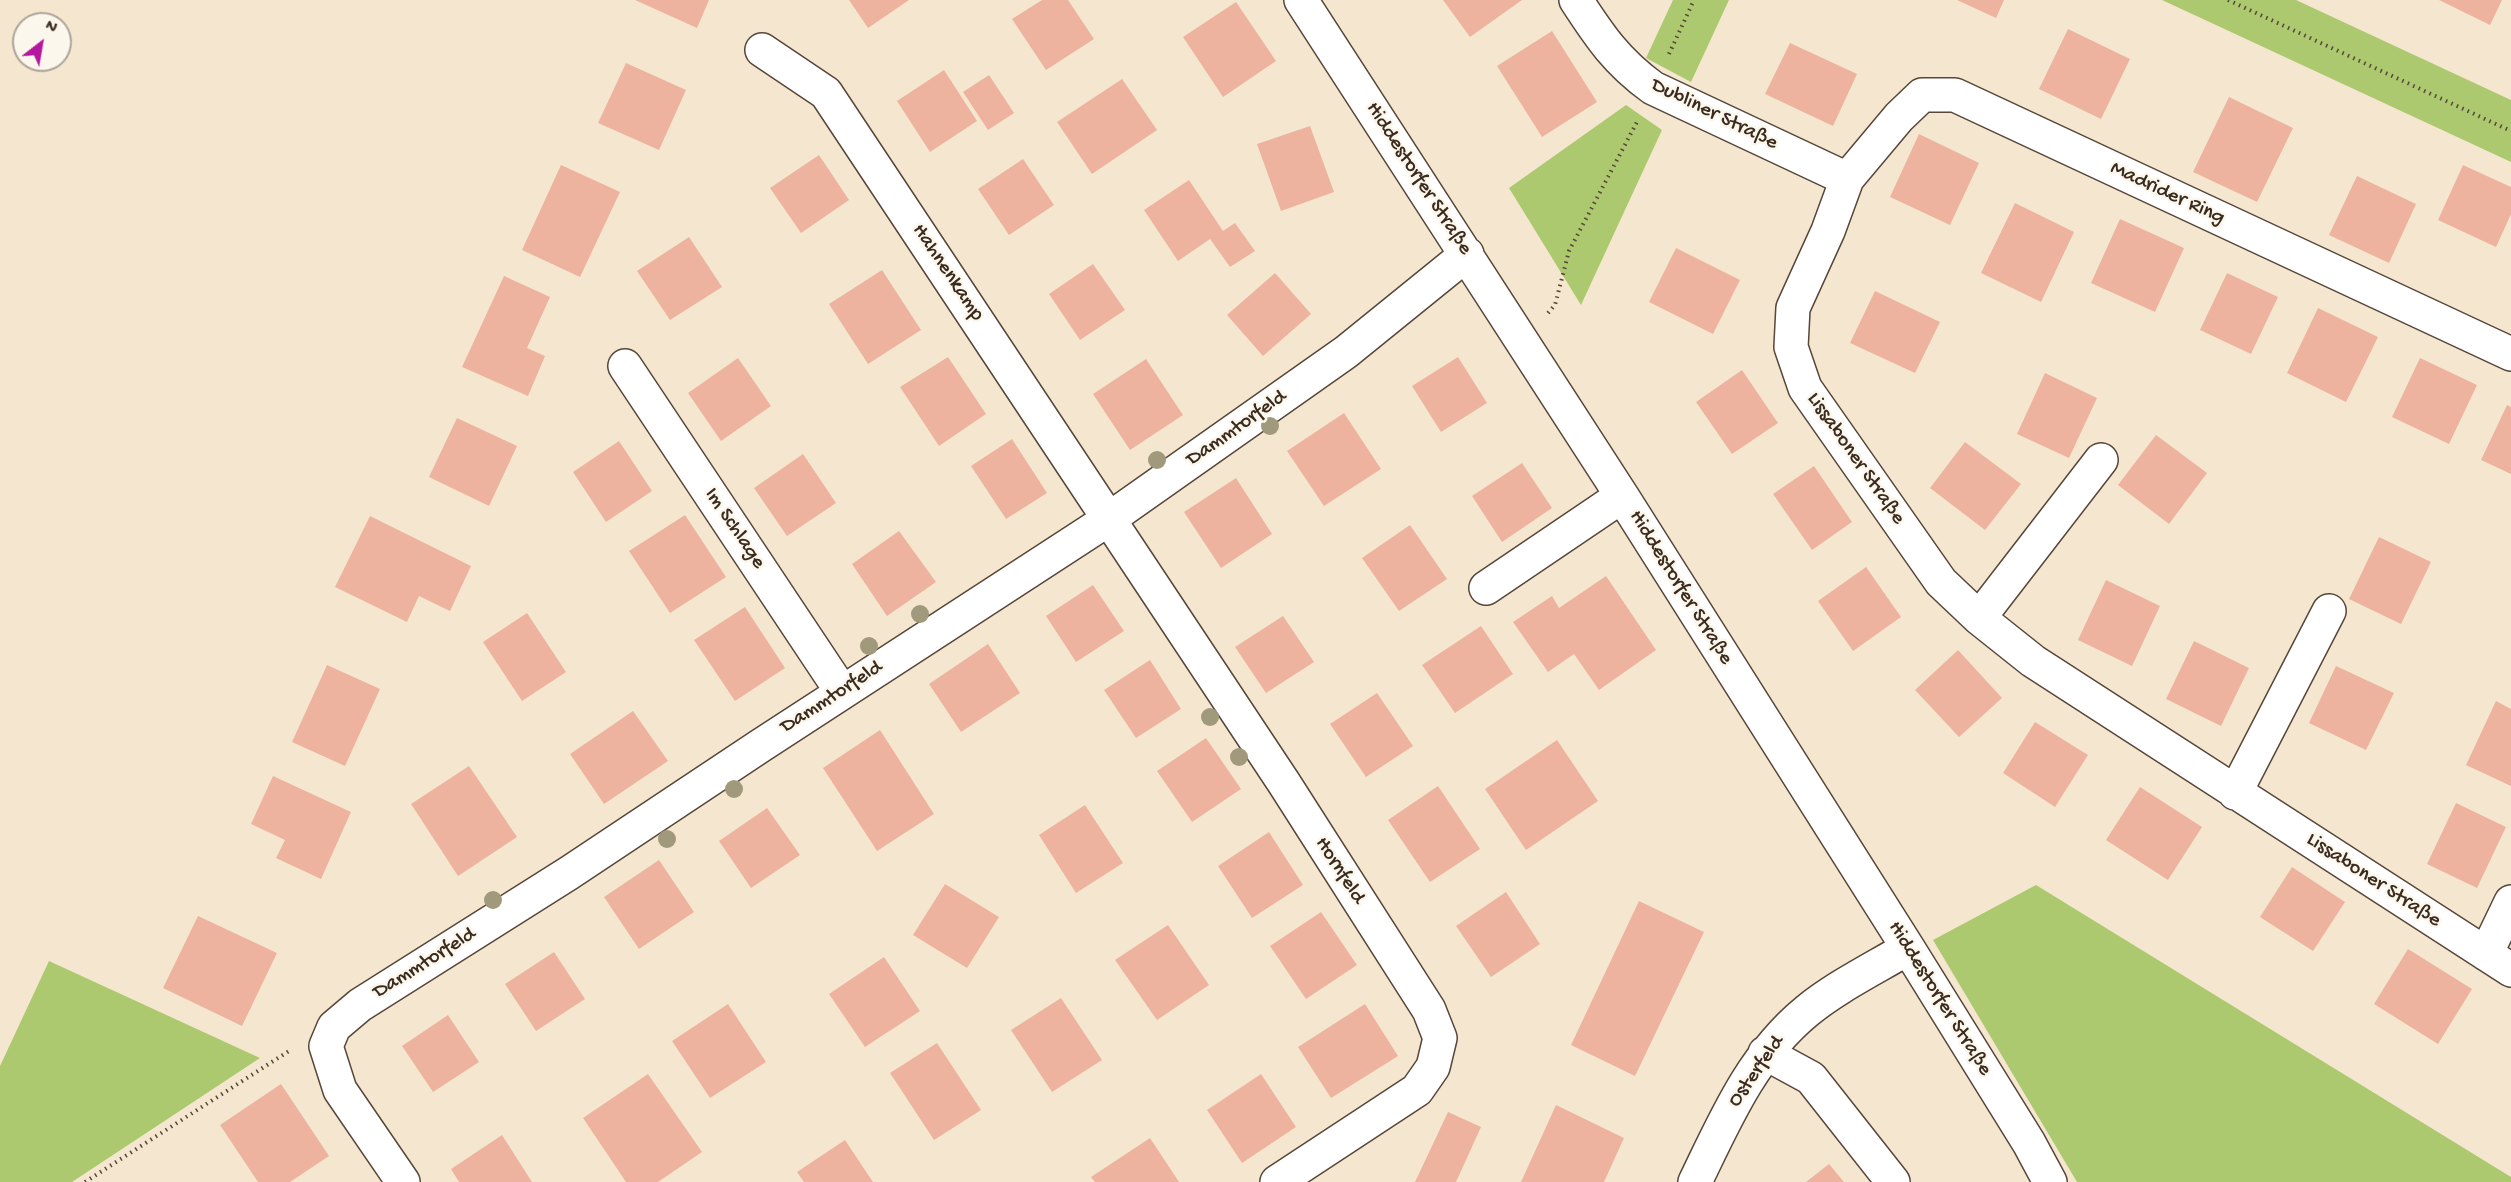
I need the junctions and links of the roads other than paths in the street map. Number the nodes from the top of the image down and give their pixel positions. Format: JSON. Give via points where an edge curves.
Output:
{"nodes":[{"id":1,"x":1301,"y":0,"type":"edge"},
{"id":2,"x":1576,"y":0,"type":"edge"},
{"id":3,"x":762,"y":50,"type":"dead end"},
{"id":4,"x":1847,"y":179,"type":"junction"},
{"id":5,"x":1467,"y":254,"type":"junction"},
{"id":6,"x":2511,"y":354,"type":"edge"},
{"id":7,"x":625,"y":366,"type":"dead end"},
{"id":8,"x":2101,"y":460,"type":"dead end"},
{"id":9,"x":1622,"y":496,"type":"junction"},
{"id":10,"x":1109,"y":519,"type":"junction"},
{"id":11,"x":1486,"y":588,"type":"dead end"},
{"id":12,"x":2329,"y":610,"type":"dead end"},
{"id":13,"x":1979,"y":618,"type":"junction"},
{"id":14,"x":842,"y":692,"type":"junction"},
{"id":15,"x":2235,"y":793,"type":"junction"},
{"id":16,"x":2511,"y":902,"type":"edge"},
{"id":17,"x":1908,"y":948,"type":"junction"},
{"id":18,"x":2498,"y":962,"type":"edge"},
{"id":19,"x":1765,"y":1053,"type":"junction"},
{"id":20,"x":403,"y":1182,"type":"edge"},
{"id":21,"x":1277,"y":1182,"type":"edge"},
{"id":22,"x":1695,"y":1182,"type":"edge"},
{"id":23,"x":1893,"y":1182,"type":"edge"},
{"id":24,"x":2050,"y":1182,"type":"edge"}],
"edges":[{"from":1,"to":5,"type":"street","name":"Hiddestorfer Straße"},
{"from":2,"to":4,"type":"street","name":"Dubliner Straße","via":[[1607,47],[1627,69],[1653,88]]},
{"from":3,"to":10,"type":"street","name":"Hahnenkamp","via":[[826,93]]},
{"from":4,"to":6,"type":"street","name":"Madrider Ring","via":[[1922,95],[1955,95]]},
{"from":4,"to":13,"type":"street","name":"Lissaboner Straße","via":[[1793,308],[1791,347],[1811,398],[1941,582]]},
{"from":5,"to":9,"type":"street","name":"Hiddestorfer Straße"},
{"from":5,"to":10,"type":"street","name":"Dammtorfeld","via":[[1346,352]]},
{"from":7,"to":14,"type":"street","name":"Im Schlage"},
{"from":8,"to":13,"type":"street"},
{"from":9,"to":11,"type":"street"},
{"from":9,"to":17,"type":"street","name":"Hiddestorfer Straße"},
{"from":10,"to":14,"type":"street","name":"Dammtorfeld"},
{"from":10,"to":21,"type":"street","name":"Hornfeld","via":[[1429,1010],[1440,1038],[1434,1067],[1417,1090]]},
{"from":12,"to":15,"type":"street"},
{"from":13,"to":15,"type":"street","name":"Lissaboner Straße","via":[[2033,661]]},
{"from":14,"to":20,"type":"street","name":"Dammtorfeld","via":[[569,873],[360,1005],[334,1028],[326,1046],[340,1090]]},
{"from":15,"to":18,"type":"street","name":"Lissaboner Straße"},
{"from":16,"to":18,"type":"street"},
{"from":17,"to":19,"type":"street","name":"Osterfeld","via":[[1808,1010]]},
{"from":17,"to":24,"type":"street","name":"Hiddestorfer Straße"},
{"from":19,"to":22,"type":"street","name":"Osterfeld","via":[[1733,1102]]},
{"from":19,"to":23,"type":"street","via":[[1811,1078]]}]}
